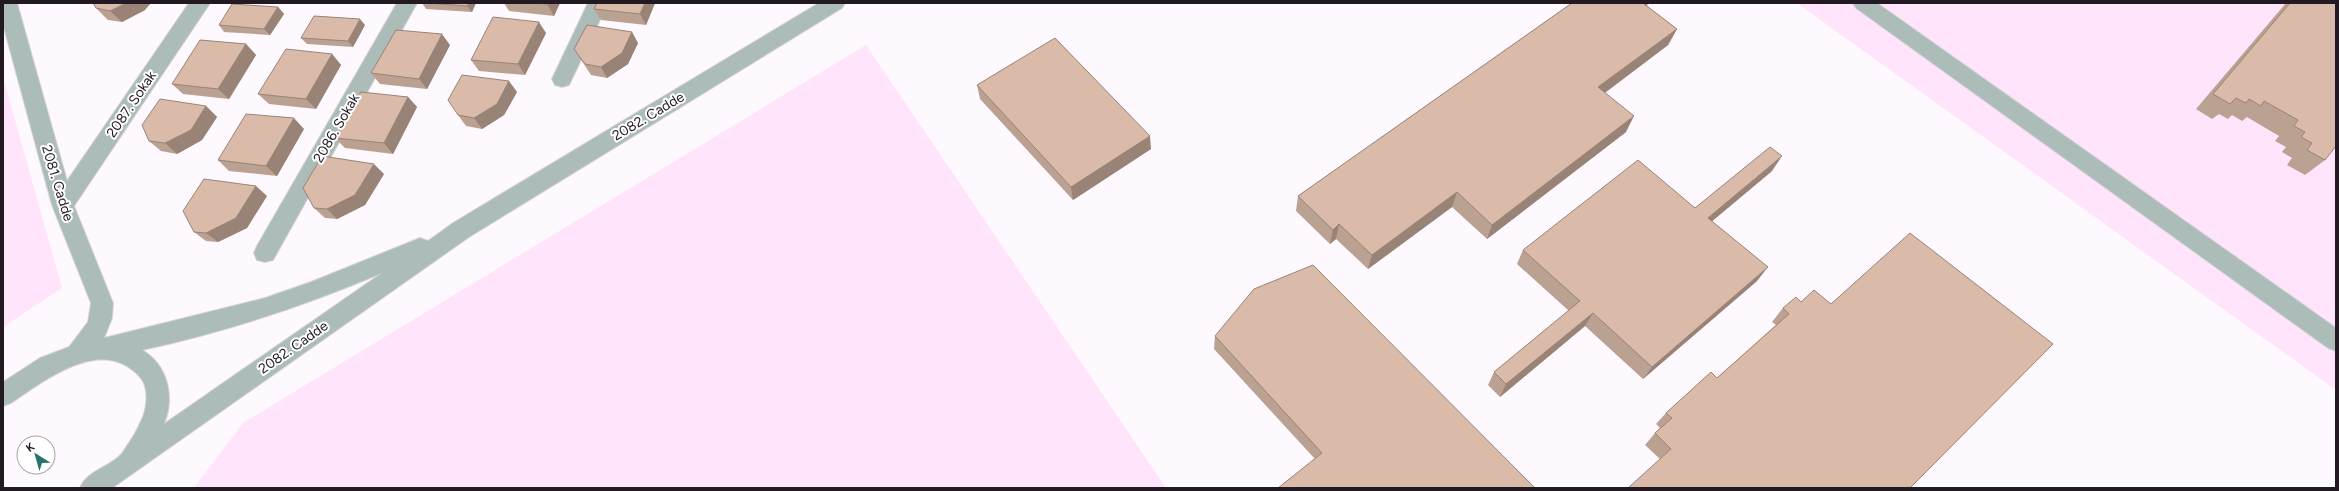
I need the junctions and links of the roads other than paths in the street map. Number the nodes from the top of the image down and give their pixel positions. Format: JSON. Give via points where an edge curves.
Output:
{"nodes":[{"id":1,"x":7,"y":3,"type":"edge"},
{"id":2,"x":200,"y":3,"type":"edge"},
{"id":3,"x":407,"y":3,"type":"edge"},
{"id":4,"x":598,"y":3,"type":"edge"},
{"id":5,"x":835,"y":3,"type":"edge"},
{"id":6,"x":1862,"y":3,"type":"edge"},
{"id":7,"x":562,"y":79,"type":"dead end"},
{"id":8,"x":62,"y":205,"type":"junction"},
{"id":9,"x":461,"y":230,"type":"junction"},
{"id":10,"x":265,"y":253,"type":"dead end"},
{"id":11,"x":2336,"y":341,"type":"edge"},
{"id":12,"x":77,"y":354,"type":"junction"},
{"id":13,"x":11,"y":389,"type":"edge"},
{"id":14,"x":3,"y":400,"type":"edge"},
{"id":15,"x":125,"y":464,"type":"junction"},
{"id":16,"x":92,"y":488,"type":"edge"}],
"edges":[{"from":1,"to":8,"type":"street","name":"2081. Cadde"},
{"from":2,"to":8,"type":"street","name":"2087. Sokak"},
{"from":3,"to":10,"type":"street","name":"2086. Sokak"},
{"from":4,"to":7,"type":"street"},
{"from":5,"to":9,"type":"street","name":"2082. Cadde"},
{"from":6,"to":11,"type":"street"},
{"from":8,"to":12,"type":"street","name":"2081. Cadde","via":[[102,303],[103,317],[94,334]]},
{"from":9,"to":12,"type":"street","name":"2082. Cadde","via":[[317,290],[265,308]]},
{"from":9,"to":15,"type":"street","name":"2082. Cadde"},
{"from":12,"to":13,"type":"street","name":"2082. Cadde","via":[[48,365]]},
{"from":12,"to":15,"type":"street","name":"2082. Cadde","via":[[108,350],[133,356],[150,370],[159,390],[156,415],[145,440]]},
{"from":13,"to":14,"type":"street","name":"2082. Cadde"},
{"from":15,"to":16,"type":"street","name":"2082. Cadde"}]}
